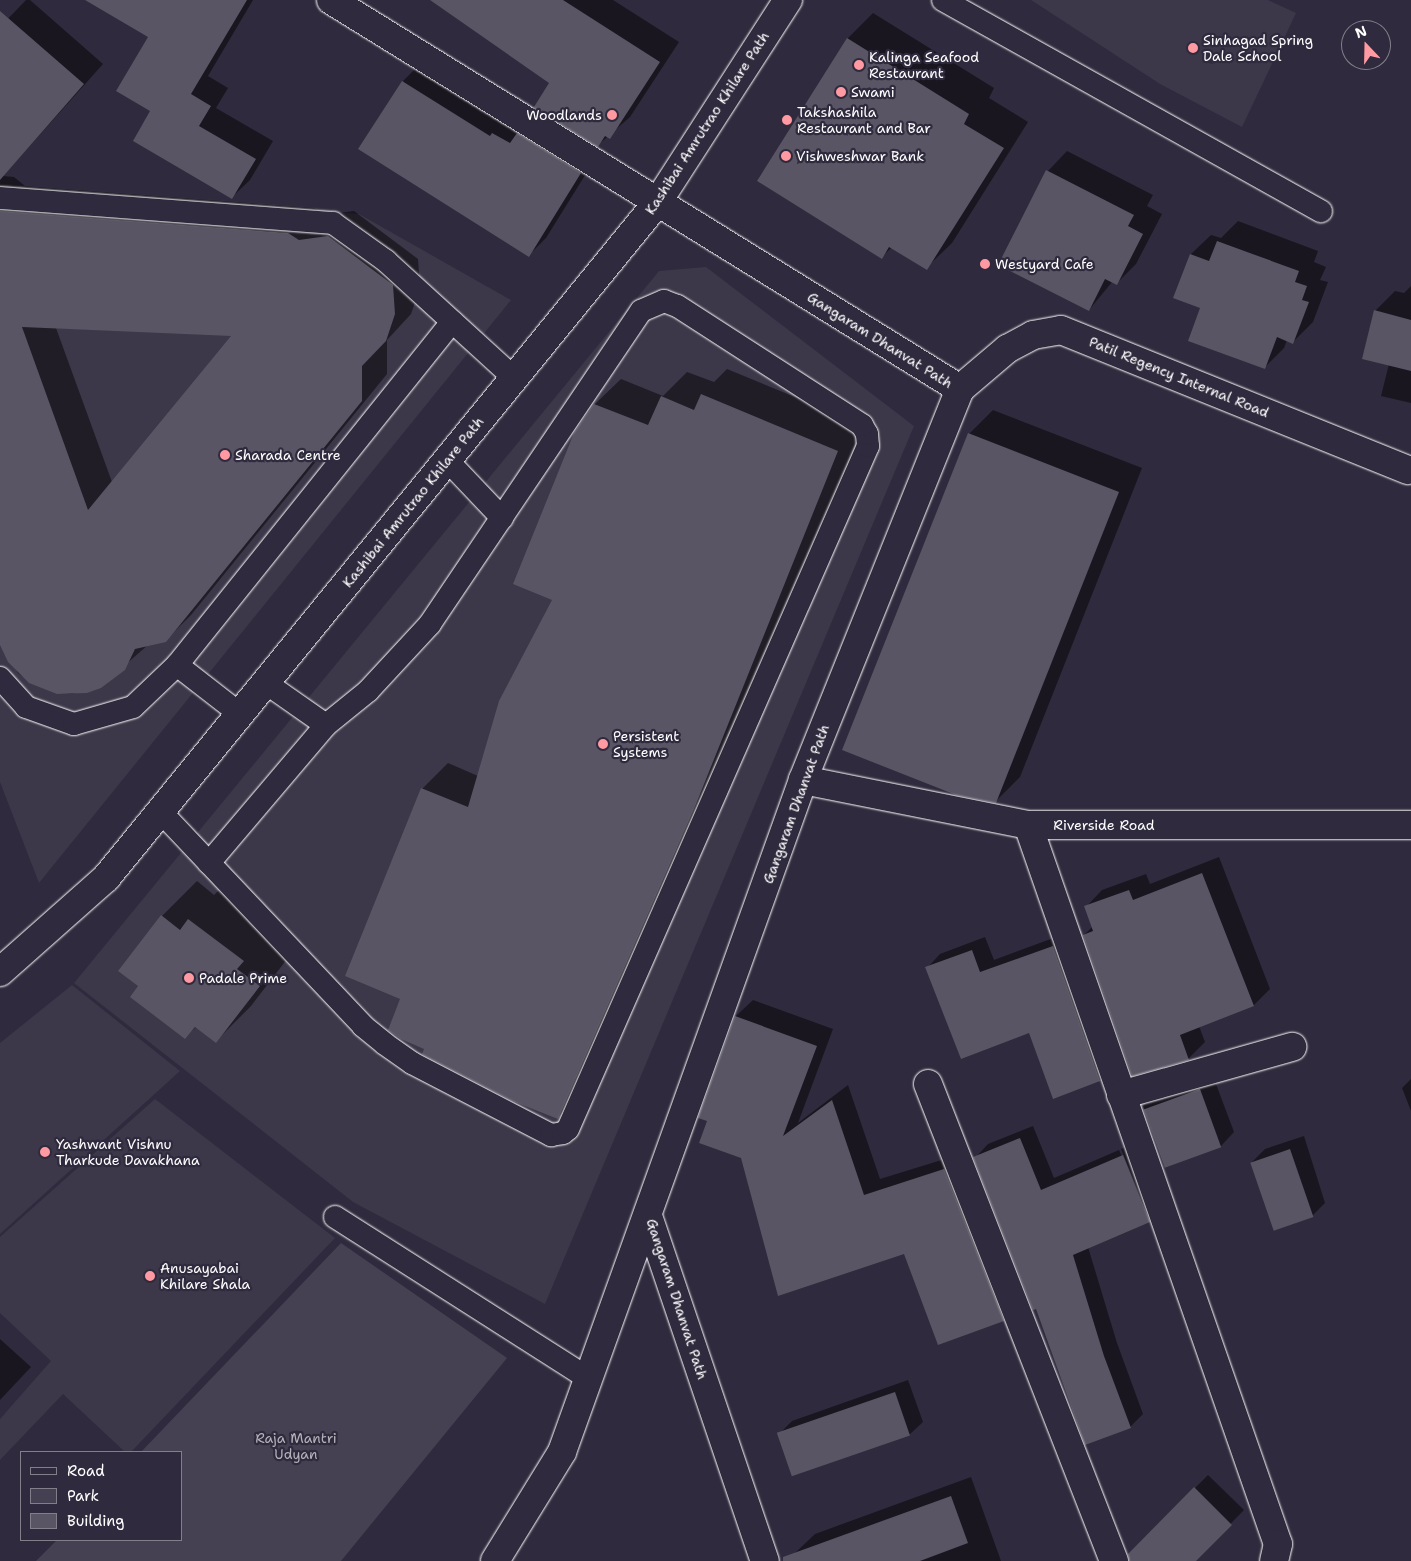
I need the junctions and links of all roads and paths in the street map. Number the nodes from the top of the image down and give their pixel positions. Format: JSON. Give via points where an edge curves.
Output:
{"nodes":[{"id":1,"x":331,"y":0,"type":"edge"},
{"id":2,"x":788,"y":0,"type":"edge"},
{"id":3,"x":943,"y":0,"type":"edge"},
{"id":4,"x":0,"y":198,"type":"edge"},
{"id":5,"x":657,"y":203,"type":"junction"},
{"id":6,"x":1321,"y":211,"type":"dead end"},
{"id":7,"x":452,"y":322,"type":"junction"},
{"id":8,"x":514,"y":378,"type":"junction"},
{"id":9,"x":960,"y":389,"type":"junction"},
{"id":10,"x":447,"y":460,"type":"junction"},
{"id":11,"x":1408,"y":470,"type":"dead end"},
{"id":12,"x":502,"y":518,"type":"junction"},
{"id":13,"x":177,"y":665,"type":"junction"},
{"id":14,"x":0,"y":678,"type":"edge"},
{"id":15,"x":266,"y":683,"type":"junction"},
{"id":16,"x":240,"y":714,"type":"junction"},
{"id":17,"x":326,"y":726,"type":"junction"},
{"id":18,"x":802,"y":780,"type":"junction"},
{"id":19,"x":160,"y":811,"type":"junction"},
{"id":20,"x":1028,"y":825,"type":"junction"},
{"id":21,"x":1411,"y":825,"type":"edge"},
{"id":22,"x":209,"y":863,"type":"junction"},
{"id":23,"x":0,"y":972,"type":"edge"},
{"id":24,"x":1292,"y":1048,"type":"dead end"},
{"id":25,"x":928,"y":1084,"type":"dead end"},
{"id":26,"x":1121,"y":1095,"type":"junction"},
{"id":27,"x":648,"y":1216,"type":"junction"},
{"id":28,"x":335,"y":1217,"type":"dead end"},
{"id":29,"x":589,"y":1379,"type":"junction"},
{"id":30,"x":495,"y":1561,"type":"edge"},
{"id":31,"x":764,"y":1561,"type":"edge"},
{"id":32,"x":1114,"y":1561,"type":"edge"},
{"id":33,"x":1274,"y":1561,"type":"edge"}],
"edges":[{"from":1,"to":5,"type":"street","name":"Gangaram Dhanvat Path"},
{"from":2,"to":5,"type":"street","name":"Kashibai Amrutrao Khilare Path"},
{"from":3,"to":6,"type":"lane"},
{"from":4,"to":7,"type":"lane","via":[[333,223],[386,262]]},
{"from":5,"to":8,"type":"street","name":"Kashibai Amrutrao Khilare Path"},
{"from":5,"to":9,"type":"street","name":"Gangaram Dhanvat Path"},
{"from":7,"to":8,"type":"lane"},
{"from":7,"to":13,"type":"lane"},
{"from":8,"to":10,"type":"street","name":"Kashibai Amrutrao Khilare Path"},
{"from":9,"to":11,"type":"street","name":"Patil Regency Internal Road","via":[[1007,349],[1033,335],[1061,330]]},
{"from":9,"to":18,"type":"street","name":"Gangaram Dhanvat Path"},
{"from":10,"to":12,"type":"lane"},
{"from":10,"to":15,"type":"street","name":"Kashibai Amrutrao Khilare Path"},
{"from":12,"to":17,"type":"lane","via":[[430,624],[368,691]]},
{"from":12,"to":22,"type":"lane","via":[[641,311],[664,301],[678,306],[855,419],[867,434],[868,446],[568,1129],[563,1134],[551,1136],[412,1063],[384,1044],[363,1026]]},
{"from":13,"to":14,"type":"lane","via":[[133,707],[74,724],[26,707]]},
{"from":13,"to":16,"type":"lane"},
{"from":15,"to":16,"type":"street","name":"Kashibai Amrutrao Khilare Path"},
{"from":15,"to":17,"type":"lane"},
{"from":16,"to":19,"type":"street","name":"Kashibai Amrutrao Khilare Path"},
{"from":17,"to":22,"type":"lane"},
{"from":18,"to":20,"type":"street","name":"Riverside Road"},
{"from":18,"to":27,"type":"street","name":"Gangaram Dhanvat Path"},
{"from":19,"to":22,"type":"lane"},
{"from":19,"to":23,"type":"street","name":"Kashibai Amrutrao Khilare Path","via":[[106,878]]},
{"from":20,"to":21,"type":"street","name":"Riverside Road"},
{"from":20,"to":26,"type":"street"},
{"from":24,"to":26,"type":"street"},
{"from":25,"to":32,"type":"street"},
{"from":26,"to":33,"type":"street","via":[[1278,1544]]},
{"from":27,"to":29,"type":"street"},
{"from":27,"to":31,"type":"street","name":"Gangaram Dhanvat Path"},
{"from":28,"to":29,"type":"lane"},
{"from":29,"to":30,"type":"street","via":[[562,1452]]}]}
